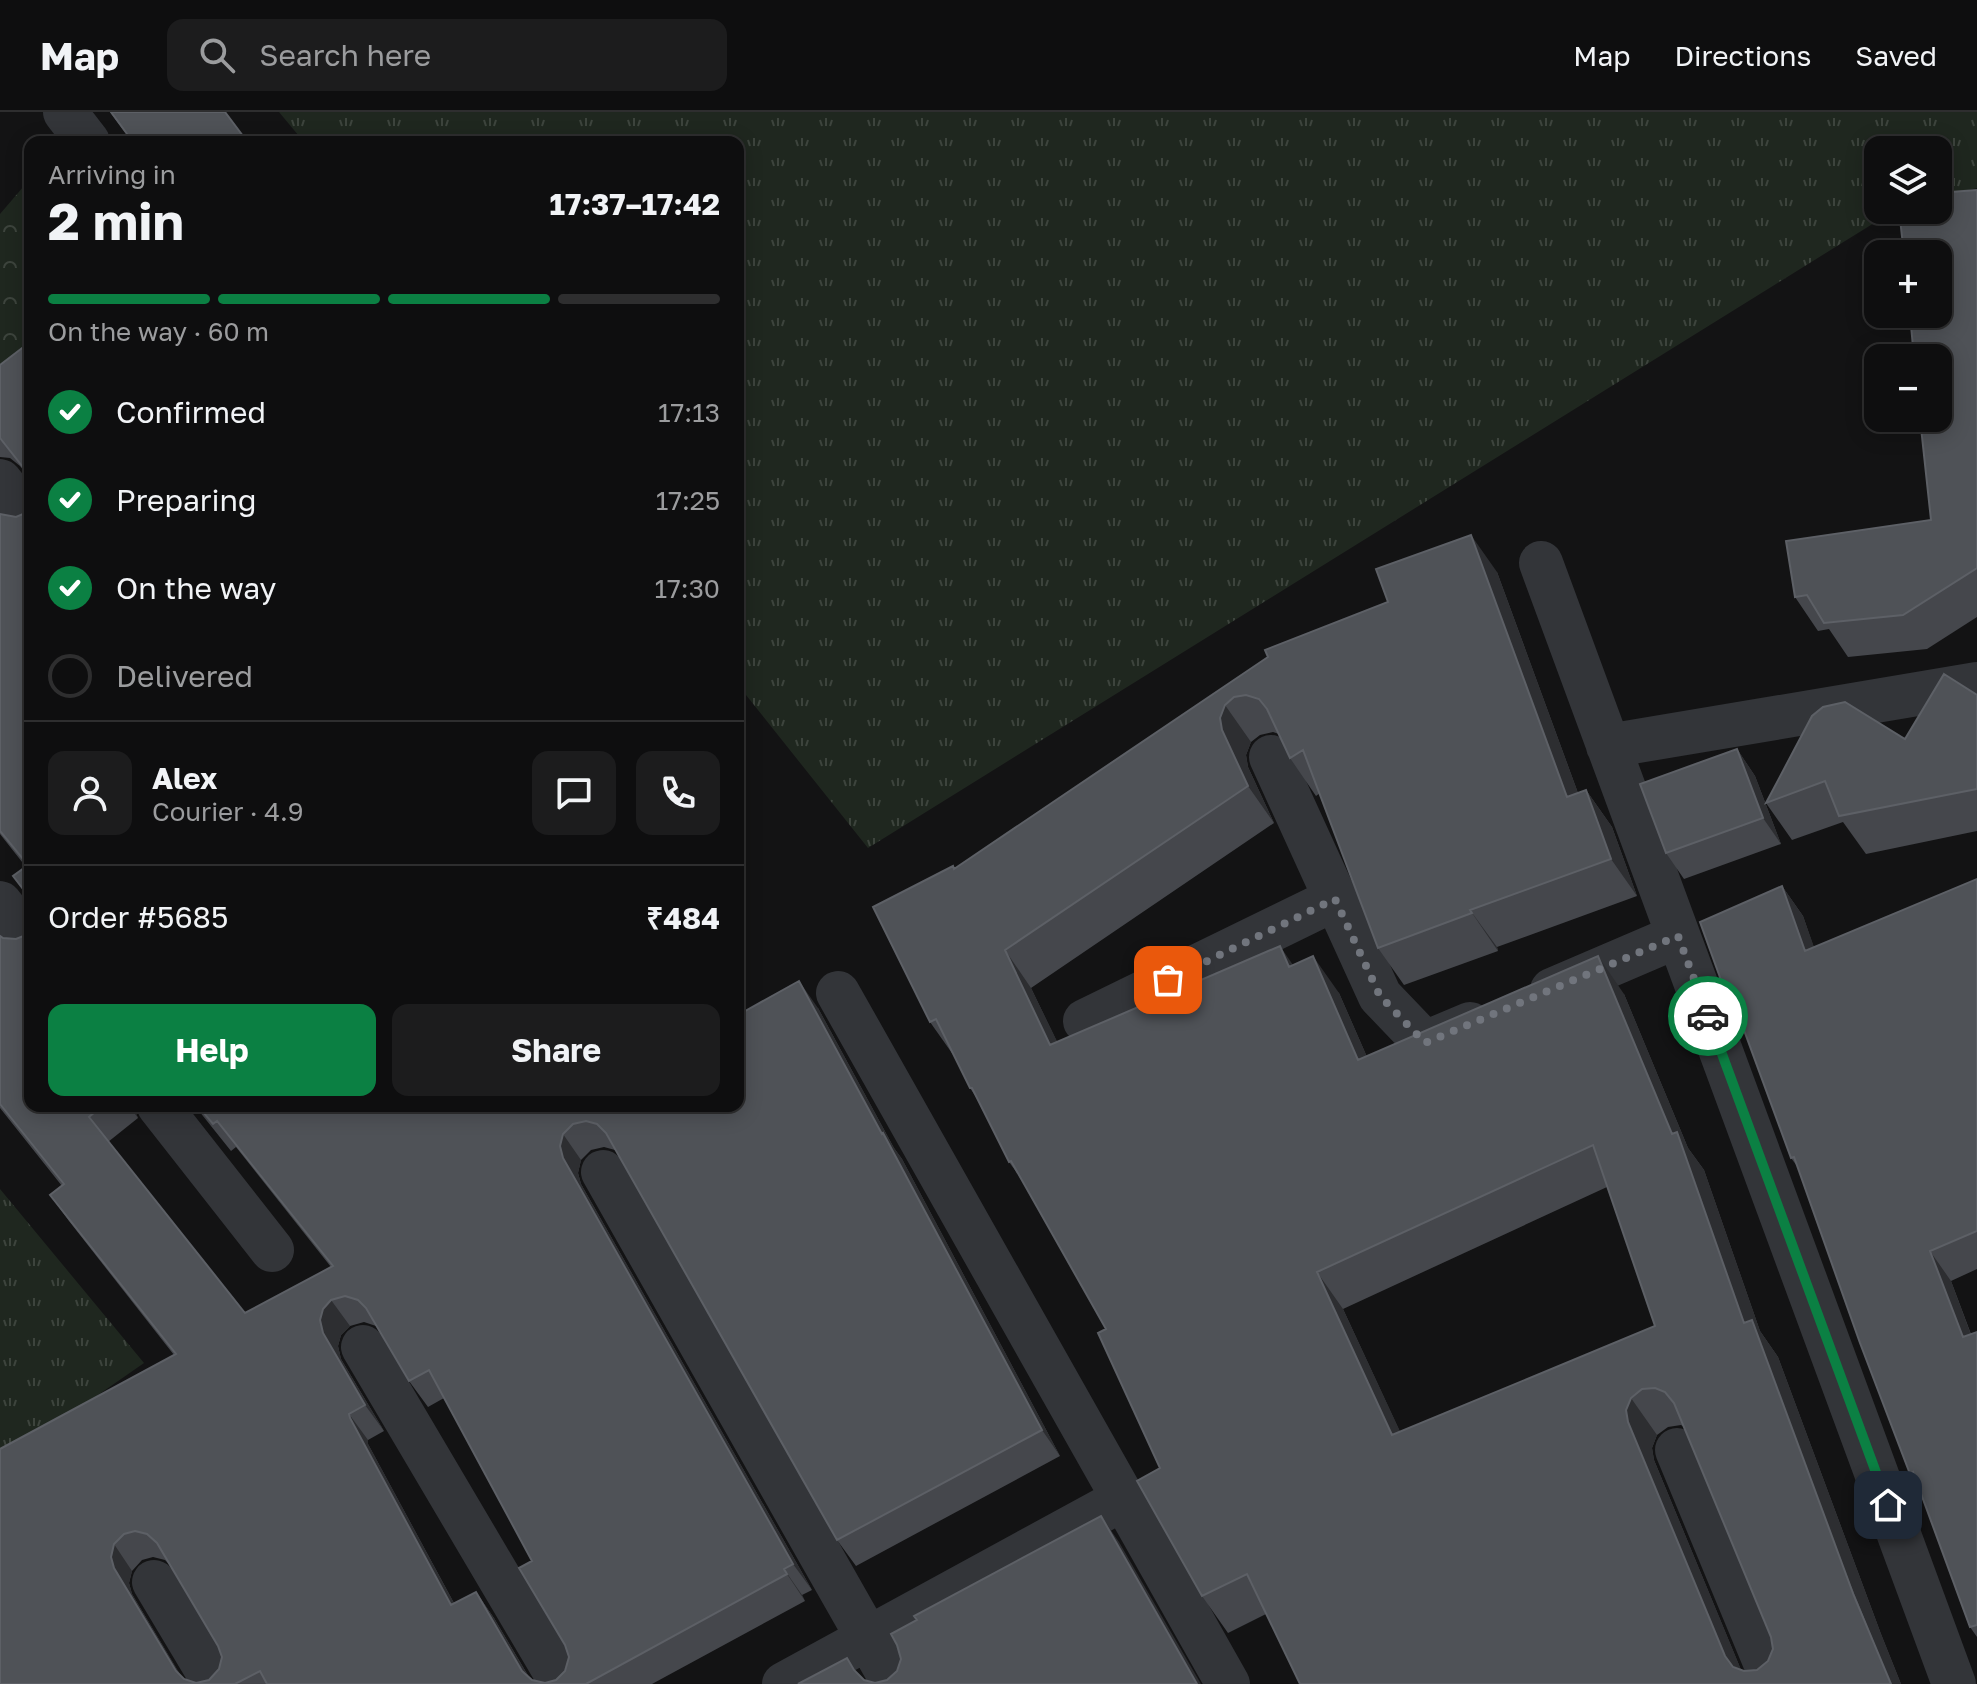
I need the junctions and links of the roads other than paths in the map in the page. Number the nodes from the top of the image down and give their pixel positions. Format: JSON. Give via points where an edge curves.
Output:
{"nodes":[{"id":1,"x":65,"y":112,"type":"edge"},
{"id":2,"x":83,"y":136,"type":"edge"},
{"id":3,"x":0,"y":481,"type":"edge"},
{"id":4,"x":24,"y":511,"type":"edge"},
{"id":5,"x":1541,"y":563,"type":"dead end"},
{"id":6,"x":1977,"y":684,"type":"edge"},
{"id":7,"x":1608,"y":746,"type":"junction"},
{"id":8,"x":1271,"y":757,"type":"edge"},
{"id":9,"x":1335,"y":899,"type":"junction"},
{"id":10,"x":0,"y":903,"type":"edge"},
{"id":11,"x":24,"y":933,"type":"edge"},
{"id":12,"x":1678,"y":936,"type":"junction"},
{"id":13,"x":838,"y":993,"type":"dead end"},
{"id":14,"x":1085,"y":1021,"type":"dead end"},
{"id":15,"x":164,"y":1112,"type":"edge"},
{"id":16,"x":603,"y":1172,"type":"dead end"},
{"id":17,"x":272,"y":1250,"type":"dead end"},
{"id":18,"x":363,"y":1347,"type":"dead end"},
{"id":19,"x":1677,"y":1450,"type":"edge"},
{"id":20,"x":1123,"y":1499,"type":"junction"},
{"id":21,"x":154,"y":1582,"type":"dead end"},
{"id":22,"x":868,"y":1638,"type":"junction"},
{"id":23,"x":215,"y":1684,"type":"edge"},
{"id":24,"x":562,"y":1684,"type":"edge"},
{"id":25,"x":784,"y":1684,"type":"edge"},
{"id":26,"x":894,"y":1684,"type":"edge"},
{"id":27,"x":1228,"y":1684,"type":"edge"},
{"id":28,"x":1774,"y":1684,"type":"edge"},
{"id":29,"x":1954,"y":1684,"type":"edge"}],
"edges":[{"from":1,"to":2,"type":"street"},
{"from":3,"to":4,"type":"street"},
{"from":5,"to":7,"type":"street"},
{"from":6,"to":7,"type":"street"},
{"from":7,"to":12,"type":"street"},
{"from":8,"to":9,"type":"street"},
{"from":9,"to":12,"type":"street","via":[[1380,996],[1425,1043]]},
{"from":9,"to":14,"type":"street"},
{"from":10,"to":11,"type":"street"},
{"from":12,"to":29,"type":"street"},
{"from":13,"to":20,"type":"street"},
{"from":15,"to":17,"type":"street"},
{"from":16,"to":22,"type":"street"},
{"from":18,"to":24,"type":"street"},
{"from":19,"to":28,"type":"street"},
{"from":20,"to":22,"type":"street"},
{"from":20,"to":27,"type":"street"},
{"from":21,"to":23,"type":"street"},
{"from":22,"to":25,"type":"street"},
{"from":22,"to":26,"type":"street"}]}
